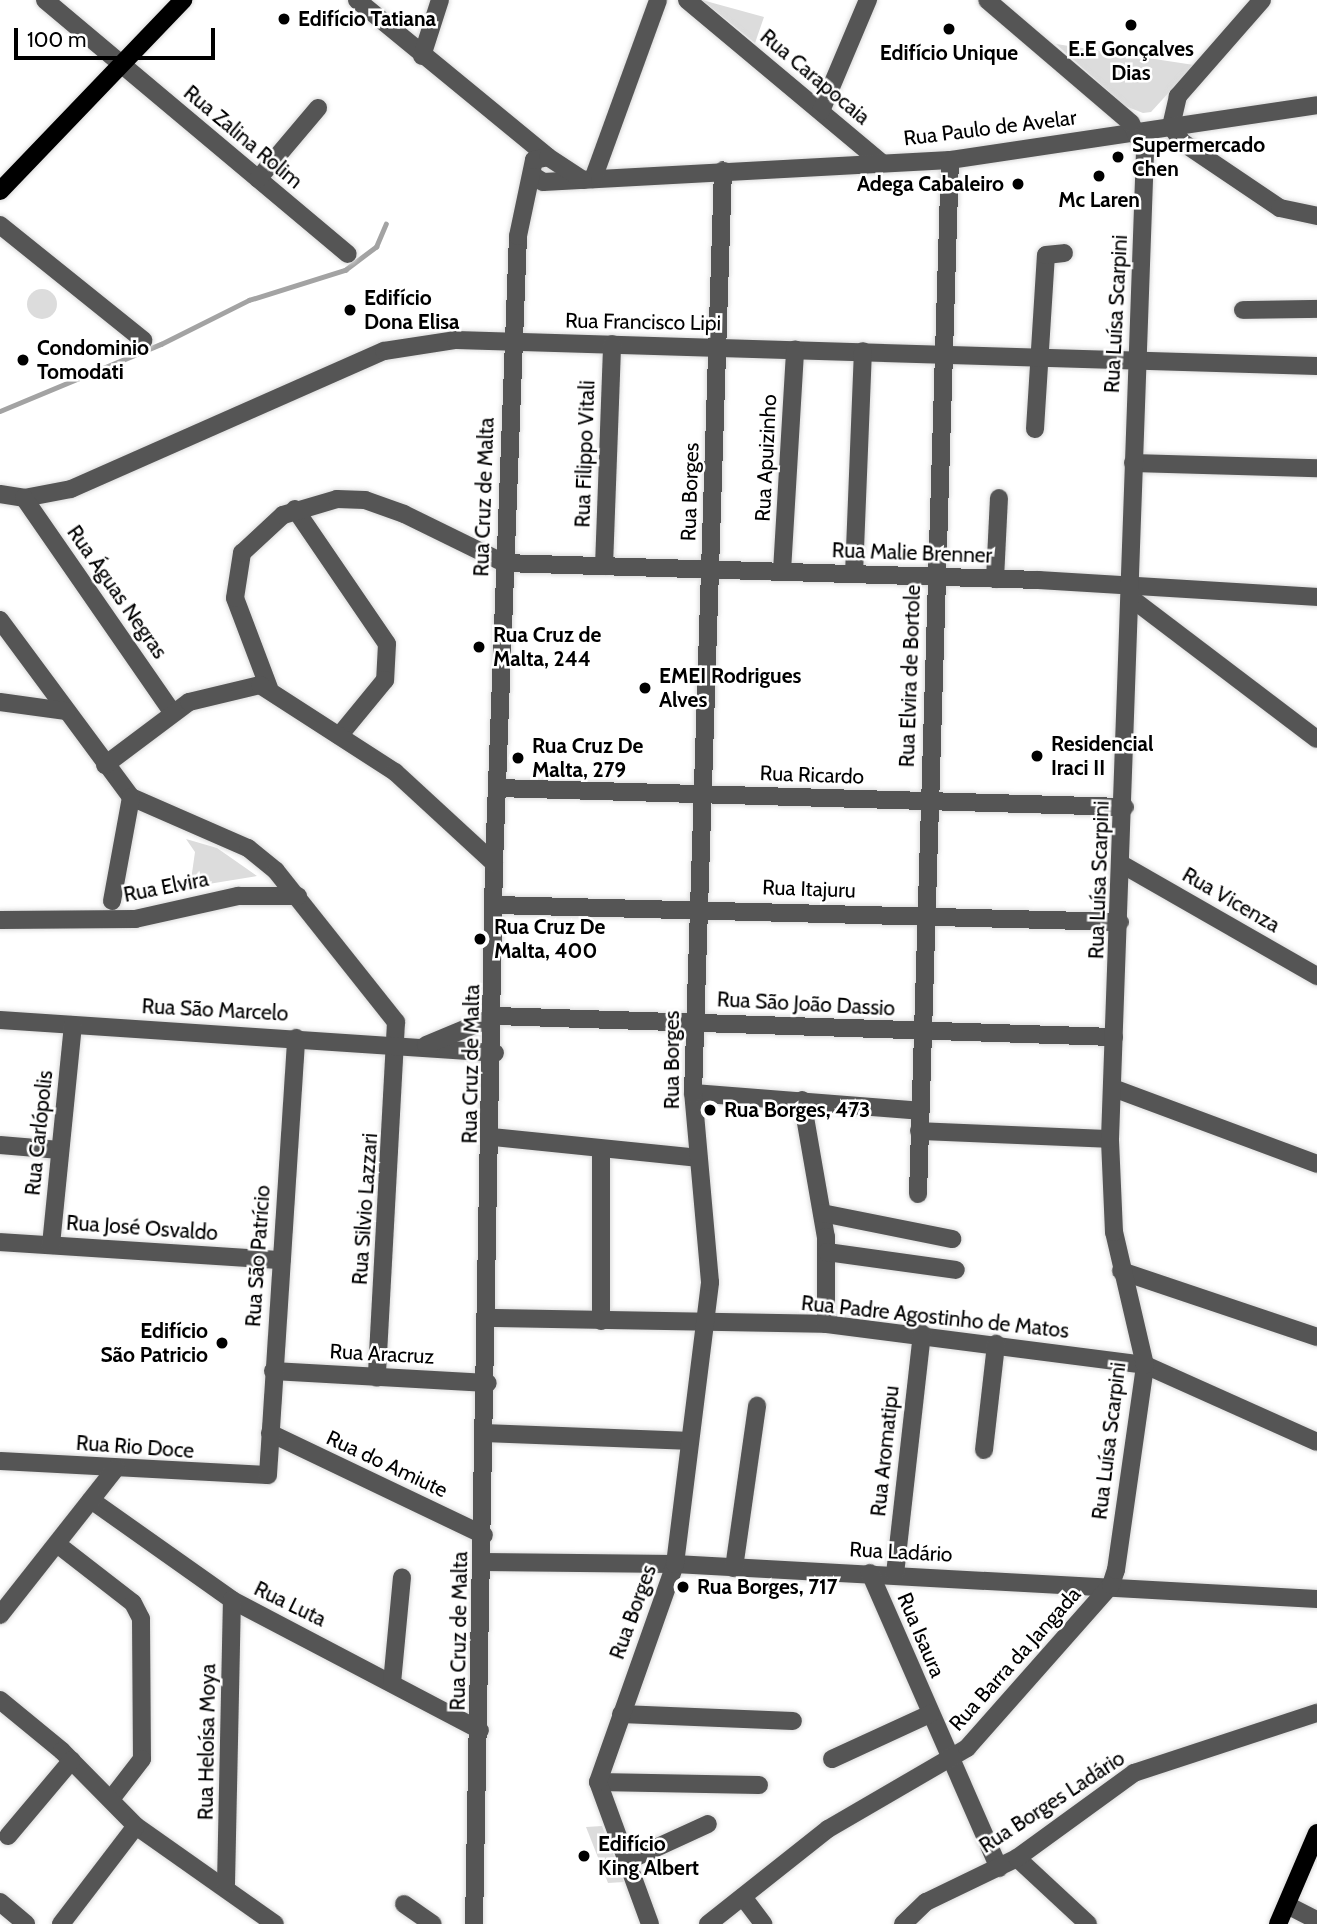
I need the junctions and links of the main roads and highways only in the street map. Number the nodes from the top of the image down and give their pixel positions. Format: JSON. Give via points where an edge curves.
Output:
{"nodes":[{"id":1,"x":183,"y":0,"type":"edge"},
{"id":2,"x":0,"y":191,"type":"edge"},
{"id":3,"x":1316,"y":1842,"type":"edge"},
{"id":4,"x":1279,"y":1924,"type":"edge"}],
"edges":[{"from":1,"to":2,"type":"main road"},
{"from":3,"to":4,"type":"main road"}]}
